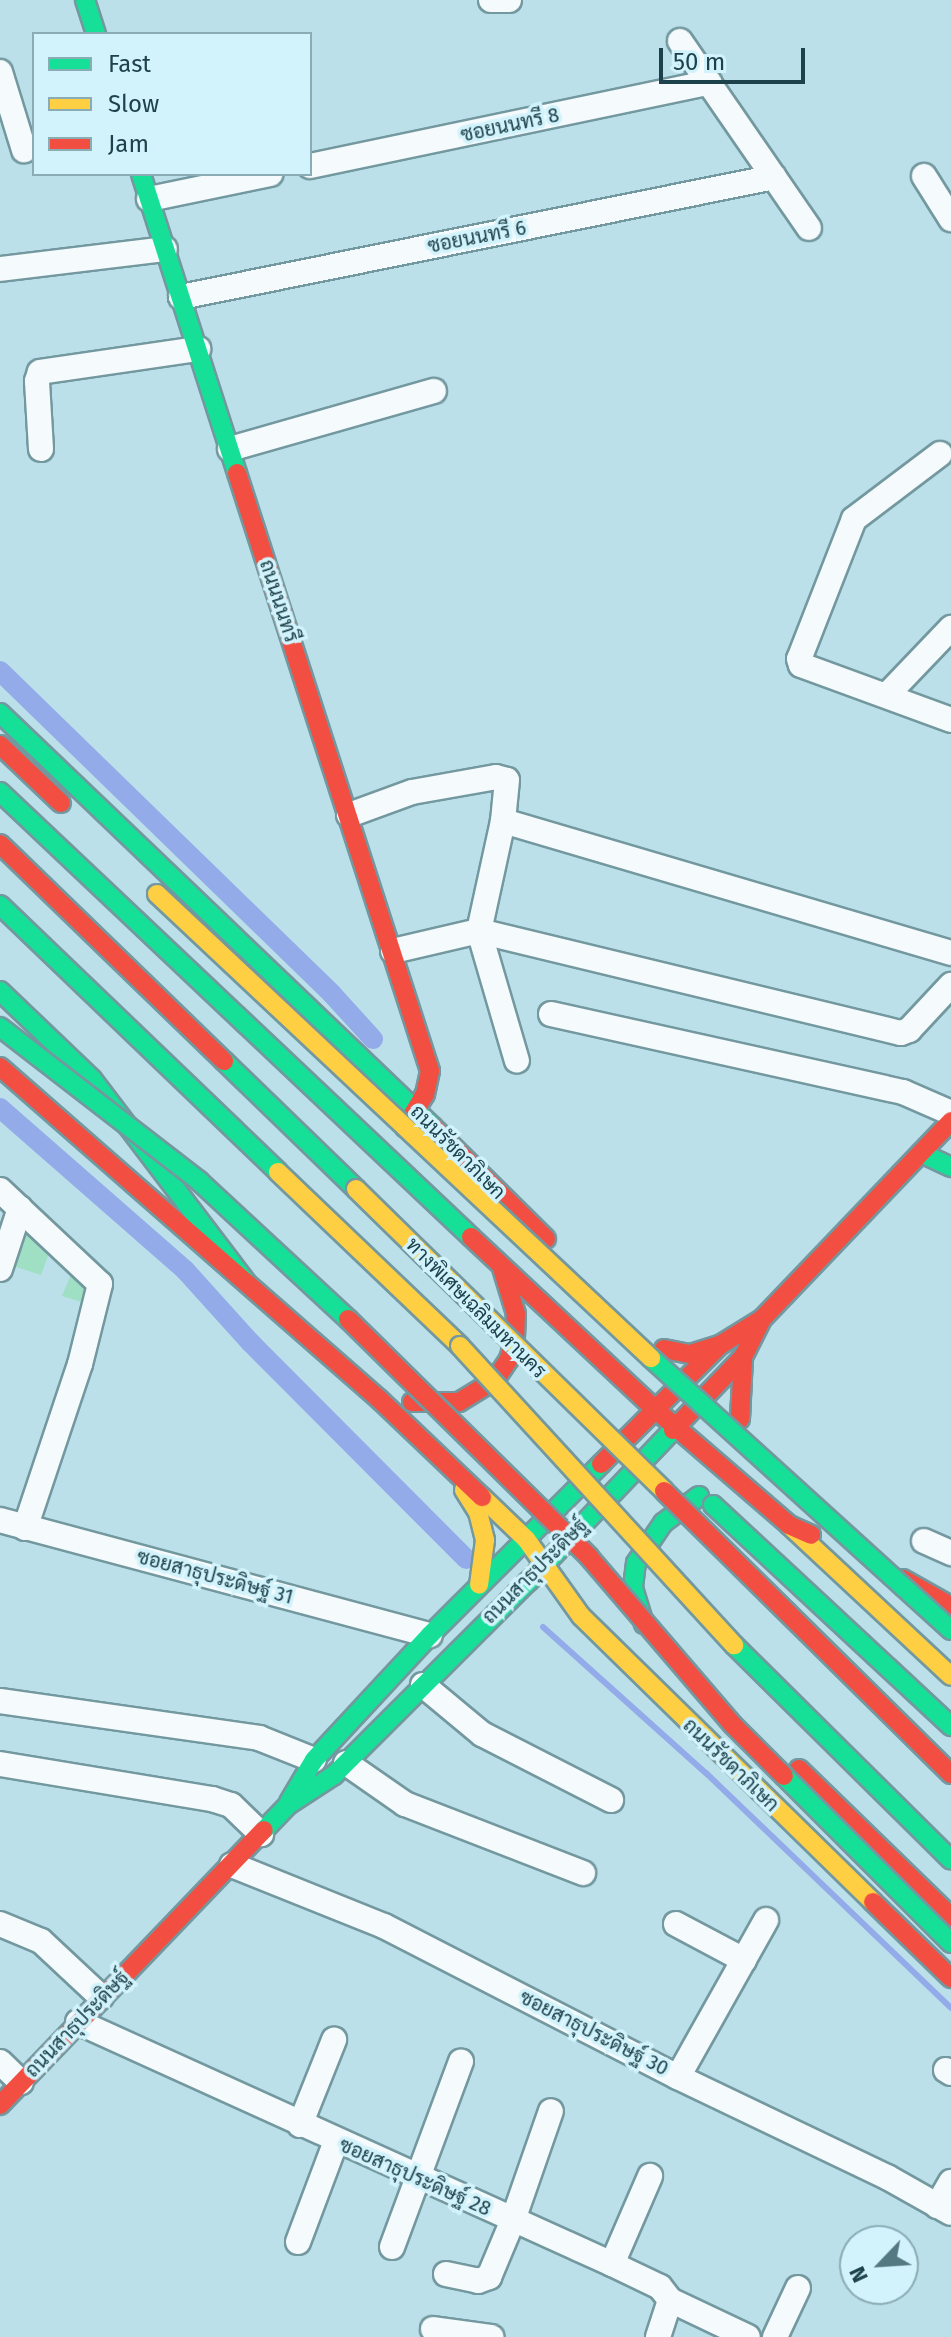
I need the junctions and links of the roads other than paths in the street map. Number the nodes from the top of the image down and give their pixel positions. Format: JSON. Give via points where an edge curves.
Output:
{"nodes":[{"id":1,"x":85,"y":0,"type":"edge"},
{"id":2,"x":491,"y":0,"type":"edge"},
{"id":3,"x":509,"y":0,"type":"edge"},
{"id":4,"x":95,"y":32,"type":"edge"},
{"id":5,"x":680,"y":41,"type":"dead end"},
{"id":6,"x":0,"y":72,"type":"edge"},
{"id":7,"x":709,"y":83,"type":"junction"},
{"id":8,"x":24,"y":150,"type":"dead end"},
{"id":9,"x":312,"y":166,"type":"edge"},
{"id":10,"x":142,"y":176,"type":"edge"},
{"id":11,"x":260,"y":176,"type":"edge"},
{"id":12,"x":924,"y":176,"type":"dead end"},
{"id":13,"x":774,"y":177,"type":"junction"},
{"id":14,"x":149,"y":199,"type":"junction"},
{"id":15,"x":951,"y":219,"type":"edge"},
{"id":16,"x":809,"y":228,"type":"dead end"},
{"id":17,"x":165,"y":249,"type":"junction"},
{"id":18,"x":0,"y":269,"type":"edge"},
{"id":19,"x":181,"y":297,"type":"junction"},
{"id":20,"x":198,"y":349,"type":"junction"},
{"id":21,"x":434,"y":391,"type":"dead end"},
{"id":22,"x":41,"y":449,"type":"dead end"},
{"id":23,"x":230,"y":449,"type":"junction"},
{"id":24,"x":940,"y":454,"type":"dead end"},
{"id":25,"x":951,"y":628,"type":"edge"},
{"id":26,"x":887,"y":695,"type":"junction"},
{"id":27,"x":0,"y":713,"type":"edge"},
{"id":28,"x":951,"y":720,"type":"edge"},
{"id":29,"x":0,"y":745,"type":"edge"},
{"id":30,"x":0,"y":792,"type":"edge"},
{"id":31,"x":349,"y":815,"type":"junction"},
{"id":32,"x":78,"y":819,"type":"dead end"},
{"id":33,"x":503,"y":821,"type":"junction"},
{"id":34,"x":0,"y":844,"type":"edge"},
{"id":35,"x":146,"y":883,"type":"dead end"},
{"id":36,"x":0,"y":905,"type":"edge"},
{"id":37,"x":479,"y":931,"type":"junction"},
{"id":38,"x":393,"y":951,"type":"junction"},
{"id":39,"x":951,"y":953,"type":"edge"},
{"id":40,"x":0,"y":991,"type":"edge"},
{"id":41,"x":948,"y":996,"type":"edge"},
{"id":42,"x":551,"y":1014,"type":"dead end"},
{"id":43,"x":0,"y":1027,"type":"edge"},
{"id":44,"x":418,"y":1028,"type":"junction"},
{"id":45,"x":517,"y":1061,"type":"dead end"},
{"id":46,"x":0,"y":1067,"type":"edge"},
{"id":47,"x":400,"y":1075,"type":"junction"},
{"id":48,"x":417,"y":1111,"type":"junction"},
{"id":49,"x":951,"y":1113,"type":"edge"},
{"id":50,"x":951,"y":1121,"type":"edge"},
{"id":51,"x":921,"y":1153,"type":"junction"},
{"id":52,"x":382,"y":1156,"type":"junction"},
{"id":53,"x":951,"y":1167,"type":"edge"},
{"id":54,"x":407,"y":1179,"type":"junction"},
{"id":55,"x":356,"y":1189,"type":"junction"},
{"id":56,"x":0,"y":1190,"type":"edge"},
{"id":57,"x":503,"y":1196,"type":"junction"},
{"id":58,"x":20,"y":1208,"type":"junction"},
{"id":59,"x":502,"y":1268,"type":"junction"},
{"id":60,"x":0,"y":1269,"type":"edge"},
{"id":61,"x":246,"y":1282,"type":"junction"},
{"id":62,"x":762,"y":1319,"type":"junction"},
{"id":63,"x":720,"y":1345,"type":"junction"},
{"id":64,"x":460,"y":1346,"type":"junction"},
{"id":65,"x":664,"y":1349,"type":"junction"},
{"id":66,"x":743,"y":1357,"type":"junction"},
{"id":67,"x":570,"y":1372,"type":"dead end"},
{"id":68,"x":691,"y":1375,"type":"junction"},
{"id":69,"x":709,"y":1392,"type":"junction"},
{"id":70,"x":380,"y":1400,"type":"junction"},
{"id":71,"x":656,"y":1410,"type":"junction"},
{"id":72,"x":617,"y":1416,"type":"dead end"},
{"id":73,"x":740,"y":1419,"type":"junction"},
{"id":74,"x":676,"y":1426,"type":"junction"},
{"id":75,"x":664,"y":1459,"type":"dead end"},
{"id":76,"x":451,"y":1469,"type":"junction"},
{"id":77,"x":687,"y":1480,"type":"dead end"},
{"id":78,"x":754,"y":1494,"type":"junction"},
{"id":79,"x":0,"y":1520,"type":"edge"},
{"id":80,"x":789,"y":1525,"type":"junction"},
{"id":81,"x":25,"y":1528,"type":"junction"},
{"id":82,"x":526,"y":1539,"type":"junction"},
{"id":83,"x":924,"y":1541,"type":"dead end"},
{"id":84,"x":951,"y":1553,"type":"edge"},
{"id":85,"x":550,"y":1557,"type":"junction"},
{"id":86,"x":479,"y":1585,"type":"junction"},
{"id":87,"x":920,"y":1587,"type":"junction"},
{"id":88,"x":717,"y":1598,"type":"dead end"},
{"id":89,"x":507,"y":1601,"type":"junction"},
{"id":90,"x":951,"y":1606,"type":"edge"},
{"id":91,"x":581,"y":1616,"type":"junction"},
{"id":92,"x":644,"y":1624,"type":"junction"},
{"id":93,"x":951,"y":1630,"type":"edge"},
{"id":94,"x":430,"y":1635,"type":"junction"},
{"id":95,"x":951,"y":1676,"type":"edge"},
{"id":96,"x":423,"y":1685,"type":"junction"},
{"id":97,"x":0,"y":1701,"type":"edge"},
{"id":98,"x":951,"y":1726,"type":"edge"},
{"id":99,"x":314,"y":1760,"type":"junction"},
{"id":100,"x":346,"y":1763,"type":"junction"},
{"id":101,"x":0,"y":1764,"type":"edge"},
{"id":102,"x":951,"y":1774,"type":"edge"},
{"id":103,"x":757,"y":1790,"type":"junction"},
{"id":104,"x":611,"y":1800,"type":"dead end"},
{"id":105,"x":288,"y":1805,"type":"junction"},
{"id":106,"x":261,"y":1834,"type":"junction"},
{"id":107,"x":870,"y":1838,"type":"junction"},
{"id":108,"x":951,"y":1860,"type":"edge"},
{"id":109,"x":232,"y":1865,"type":"junction"},
{"id":110,"x":583,"y":1873,"type":"dead end"},
{"id":111,"x":951,"y":1917,"type":"edge"},
{"id":112,"x":766,"y":1920,"type":"dead end"},
{"id":113,"x":0,"y":1924,"type":"edge"},
{"id":114,"x":676,"y":1924,"type":"dead end"},
{"id":115,"x":951,"y":1943,"type":"edge"},
{"id":116,"x":744,"y":1960,"type":"junction"},
{"id":117,"x":951,"y":1978,"type":"edge"},
{"id":118,"x":101,"y":1997,"type":"junction"},
{"id":119,"x":78,"y":2022,"type":"junction"},
{"id":120,"x":334,"y":2040,"type":"dead end"},
{"id":121,"x":461,"y":2061,"type":"dead end"},
{"id":122,"x":0,"y":2062,"type":"edge"},
{"id":123,"x":678,"y":2077,"type":"junction"},
{"id":124,"x":21,"y":2082,"type":"junction"},
{"id":125,"x":0,"y":2105,"type":"edge"},
{"id":126,"x":551,"y":2111,"type":"dead end"},
{"id":127,"x":300,"y":2125,"type":"junction"},
{"id":128,"x":336,"y":2141,"type":"junction"},
{"id":129,"x":417,"y":2175,"type":"junction"},
{"id":130,"x":650,"y":2176,"type":"dead end"},
{"id":131,"x":951,"y":2182,"type":"edge"},
{"id":132,"x":944,"y":2210,"type":"edge"},
{"id":133,"x":513,"y":2220,"type":"junction"},
{"id":134,"x":298,"y":2242,"type":"dead end"},
{"id":135,"x":392,"y":2247,"type":"dead end"},
{"id":136,"x":612,"y":2264,"type":"junction"},
{"id":137,"x":446,"y":2274,"type":"dead end"},
{"id":138,"x":798,"y":2288,"type":"dead end"},
{"id":139,"x":670,"y":2300,"type":"junction"},
{"id":140,"x":433,"y":2329,"type":"dead end"},
{"id":141,"x":491,"y":2337,"type":"edge"},
{"id":142,"x":658,"y":2337,"type":"edge"},
{"id":143,"x":748,"y":2337,"type":"edge"},
{"id":144,"x":775,"y":2337,"type":"edge"}],
"edges":[{"from":1,"to":4,"type":"main road"},
{"from":2,"to":3,"type":"street"},
{"from":5,"to":7,"type":"street"},
{"from":6,"to":8,"type":"street"},
{"from":7,"to":9,"type":"street","name":"ซอยนนทรี 8"},
{"from":7,"to":13,"type":"street"},
{"from":10,"to":14,"type":"main road","name":"ถนนนนทรี"},
{"from":11,"to":14,"type":"street"},
{"from":12,"to":15,"type":"street"},
{"from":13,"to":16,"type":"street"},
{"from":13,"to":19,"type":"street","name":"ซอยนนทรี 6"},
{"from":14,"to":17,"type":"main road","name":"ถนนนนทรี"},
{"from":17,"to":18,"type":"street"},
{"from":17,"to":19,"type":"main road","name":"ถนนนนทรี"},
{"from":19,"to":20,"type":"main road","name":"ถนนนนทรี"},
{"from":20,"to":22,"type":"street","via":[[40,372]]},
{"from":20,"to":23,"type":"main road","name":"ถนนนนทรี"},
{"from":21,"to":23,"type":"street"},
{"from":23,"to":31,"type":"main road","name":"ถนนนนทรี"},
{"from":24,"to":26,"type":"street","via":[[854,519],[801,652],[801,665]]},
{"from":25,"to":26,"type":"street"},
{"from":26,"to":28,"type":"street"},
{"from":27,"to":47,"type":"main road","name":"ถนนรัชดาภิเษก"},
{"from":29,"to":32,"type":"main road"},
{"from":30,"to":52,"type":"main road","name":"ถนนรัชดาภิเษก"},
{"from":31,"to":33,"type":"street","via":[[412,792],[496,777],[507,780],[509,790]]},
{"from":31,"to":38,"type":"main road","name":"ถนนนนทรี"},
{"from":33,"to":37,"type":"street"},
{"from":33,"to":39,"type":"street"},
{"from":34,"to":55,"type":"main road","name":"ทางพิเศษเฉลิมมหานคร"},
{"from":35,"to":93,"type":"main road","name":"ถนนรัชดาภิเษก","bridge":true,"via":[[760,1460]]},
{"from":36,"to":64,"type":"main road","name":"ทางพิเศษเฉลิมมหานคร"},
{"from":37,"to":38,"type":"street"},
{"from":37,"to":41,"type":"street","via":[[901,1033]]},
{"from":37,"to":45,"type":"street"},
{"from":38,"to":44,"type":"main road","name":"ถนนนนทรี"},
{"from":40,"to":61,"type":"main road","via":[[92,1079]]},
{"from":42,"to":49,"type":"street","via":[[903,1092]]},
{"from":43,"to":115,"type":"main road","name":"ถนนรัชดาภิเษก","bridge":true,"via":[[199,1181],[304,1276],[589,1557],[733,1725]]},
{"from":44,"to":47,"type":"main road"},
{"from":44,"to":48,"type":"main road","name":"ถนนนนทรี","via":[[430,1071]]},
{"from":46,"to":61,"type":"main road","name":"ถนนรัชดาภิเษก"},
{"from":47,"to":48,"type":"main road","name":"ถนนรัชดาภิเษก"},
{"from":48,"to":52,"type":"main road","name":"ถนนนนทรี"},
{"from":48,"to":57,"type":"main road","name":"ถนนรัชดาภิเษก"},
{"from":50,"to":51,"type":"main road","name":"ถนนสาธุประดิษฐ์"},
{"from":51,"to":53,"type":"main road"},
{"from":51,"to":62,"type":"main road","name":"ถนนสาธุประดิษฐ์"},
{"from":52,"to":54,"type":"main road","name":"ถนนรัชดาภิเษก"},
{"from":54,"to":57,"type":"main road"},
{"from":54,"to":59,"type":"main road","name":"ถนนรัชดาภิเษก"},
{"from":55,"to":67,"type":"main road","bridge":true},
{"from":55,"to":102,"type":"main road","name":"ทางพิเศษเฉลิมมหานคร","bridge":true},
{"from":56,"to":58,"type":"street"},
{"from":57,"to":65,"type":"main road","name":"ถนนรัชดาภิเษก"},
{"from":58,"to":60,"type":"street"},
{"from":58,"to":81,"type":"street","via":[[100,1284],[80,1364]]},
{"from":59,"to":70,"type":"main road","via":[[516,1314],[515,1338],[495,1380],[459,1402]]},
{"from":59,"to":71,"type":"main road","name":"ถนนรัชดาภิเษก"},
{"from":61,"to":70,"type":"main road","name":"ถนนรัชดาภิเษก"},
{"from":62,"to":63,"type":"main road","name":"ถนนสาธุประดิษฐ์"},
{"from":62,"to":66,"type":"main road","name":"ถนนสาธุประดิษฐ์"},
{"from":63,"to":65,"type":"main road","via":[[690,1354]]},
{"from":63,"to":68,"type":"main road","name":"ถนนสาธุประดิษฐ์"},
{"from":64,"to":88,"type":"main road","name":"ทางพิเศษเฉลิมมหานคร","bridge":true},
{"from":64,"to":108,"type":"main road","bridge":true,"via":[[708,1619]]},
{"from":65,"to":68,"type":"main road","name":"ถนนรัชดาภิเษก"},
{"from":66,"to":69,"type":"main road","name":"ถนนสาธุประดิษฐ์"},
{"from":66,"to":73,"type":"main road"},
{"from":68,"to":69,"type":"main road","name":"ถนนรัชดาภิเษก"},
{"from":68,"to":71,"type":"main road","name":"ถนนสาธุประดิษฐ์"},
{"from":69,"to":73,"type":"main road","name":"ถนนรัชดาภิเษก"},
{"from":69,"to":74,"type":"main road","name":"ถนนสาธุประดิษฐ์"},
{"from":70,"to":76,"type":"main road","name":"ถนนรัชดาภิเษก"},
{"from":71,"to":74,"type":"main road","name":"ถนนรัชดาภิเษก"},
{"from":71,"to":82,"type":"main road","name":"ถนนสาธุประดิษฐ์"},
{"from":72,"to":75,"type":"main road"},
{"from":73,"to":87,"type":"main road","name":"ถนนรัชดาภิเษก"},
{"from":74,"to":78,"type":"main road","name":"ถนนรัชดาภิเษก"},
{"from":74,"to":85,"type":"main road","name":"ถนนสาธุประดิษฐ์"},
{"from":76,"to":82,"type":"main road","name":"ถนนรัชดาภิเษก"},
{"from":76,"to":86,"type":"main road","via":[[478,1512],[485,1540]]},
{"from":77,"to":98,"type":"main road","bridge":true},
{"from":78,"to":80,"type":"main road","name":"ถนนรัชดาภิเษก"},
{"from":78,"to":92,"type":"main road","via":[[726,1490],[697,1496],[655,1532],[633,1574]]},
{"from":79,"to":81,"type":"street","name":"ซอยสาธุประดิษฐ์ 31"},
{"from":80,"to":87,"type":"main road","name":"ถนนรัชดาภิเษก"},
{"from":80,"to":95,"type":"main road"},
{"from":81,"to":94,"type":"street","name":"ซอยสาธุประดิษฐ์ 31"},
{"from":82,"to":85,"type":"main road","name":"ถนนรัชดาภิเษก"},
{"from":82,"to":86,"type":"main road","name":"ถนนสาธุประดิษฐ์"},
{"from":83,"to":84,"type":"street"},
{"from":85,"to":89,"type":"main road","name":"ถนนสาธุประดิษฐ์"},
{"from":85,"to":91,"type":"main road","name":"ถนนรัชดาภิเษก"},
{"from":85,"to":92,"type":"main road","name":"ถนนรัชดาภิเษก"},
{"from":86,"to":94,"type":"main road","name":"ถนนสาธุประดิษฐ์"},
{"from":87,"to":90,"type":"main road","name":"ถนนรัชดาภิเษก"},
{"from":89,"to":91,"type":"main road","via":[[547,1603]]},
{"from":89,"to":96,"type":"main road","name":"ถนนสาธุประดิษฐ์"},
{"from":91,"to":103,"type":"main road","name":"ถนนรัชดาภิเษก"},
{"from":92,"to":107,"type":"main road","name":"ถนนรัชดาภิเษก"},
{"from":94,"to":99,"type":"main road","name":"ถนนสาธุประดิษฐ์"},
{"from":96,"to":100,"type":"main road","name":"ถนนสาธุประดิษฐ์"},
{"from":96,"to":104,"type":"street","via":[[482,1734]]},
{"from":97,"to":99,"type":"street","via":[[259,1738]]},
{"from":99,"to":105,"type":"main road","name":"ถนนสาธุประดิษฐ์"},
{"from":100,"to":105,"type":"main road","name":"ถนนสาธุประดิษฐ์"},
{"from":100,"to":110,"type":"street","via":[[405,1804]]},
{"from":101,"to":106,"type":"street","via":[[212,1799],[231,1805]]},
{"from":103,"to":107,"type":"main road"},
{"from":103,"to":117,"type":"main road","name":"ถนนรัชดาภิเษก"},
{"from":105,"to":106,"type":"main road","name":"ถนนสาธุประดิษฐ์"},
{"from":106,"to":109,"type":"main road","name":"ถนนสาธุประดิษฐ์"},
{"from":107,"to":111,"type":"main road","name":"ถนนรัชดาภิเษก"},
{"from":109,"to":118,"type":"main road","name":"ถนนสาธุประดิษฐ์"},
{"from":109,"to":123,"type":"street","name":"ซอยสาธุประดิษฐ์ 30","via":[[384,1926]]},
{"from":112,"to":116,"type":"street"},
{"from":113,"to":118,"type":"street","via":[[41,1941]]},
{"from":114,"to":116,"type":"street"},
{"from":116,"to":123,"type":"street"},
{"from":118,"to":119,"type":"main road","name":"ถนนสาธุประดิษฐ์"},
{"from":119,"to":124,"type":"main road","name":"ถนนสาธุประดิษฐ์"},
{"from":119,"to":127,"type":"street","name":"ซอยสาธุประดิษฐ์ 28"},
{"from":120,"to":127,"type":"street"},
{"from":121,"to":129,"type":"street"},
{"from":122,"to":124,"type":"street"},
{"from":123,"to":132,"type":"street","name":"ซอยสาธุประดิษฐ์ 30","via":[[887,2177]]},
{"from":124,"to":125,"type":"main road","name":"ถนนสาธุประดิษฐ์"},
{"from":126,"to":133,"type":"street"},
{"from":127,"to":128,"type":"street","name":"ซอยสาธุประดิษฐ์ 28"},
{"from":128,"to":129,"type":"street","name":"ซอยสาธุประดิษฐ์ 28"},
{"from":128,"to":134,"type":"street"},
{"from":129,"to":133,"type":"street","name":"ซอยสาธุประดิษฐ์ 28"},
{"from":129,"to":135,"type":"street"},
{"from":130,"to":136,"type":"street"},
{"from":131,"to":132,"type":"street"},
{"from":133,"to":136,"type":"street","name":"ซอยสาธุประดิษฐ์ 28"},
{"from":133,"to":137,"type":"street","via":[[489,2277],[478,2281]]},
{"from":136,"to":139,"type":"street","name":"ซอยสาธุประดิษฐ์ 28","via":[[660,2287]]},
{"from":138,"to":144,"type":"street"},
{"from":139,"to":142,"type":"street"},
{"from":139,"to":143,"type":"street","name":"ซอยสาธุประดิษฐ์ 28"},
{"from":140,"to":141,"type":"street"}]}
